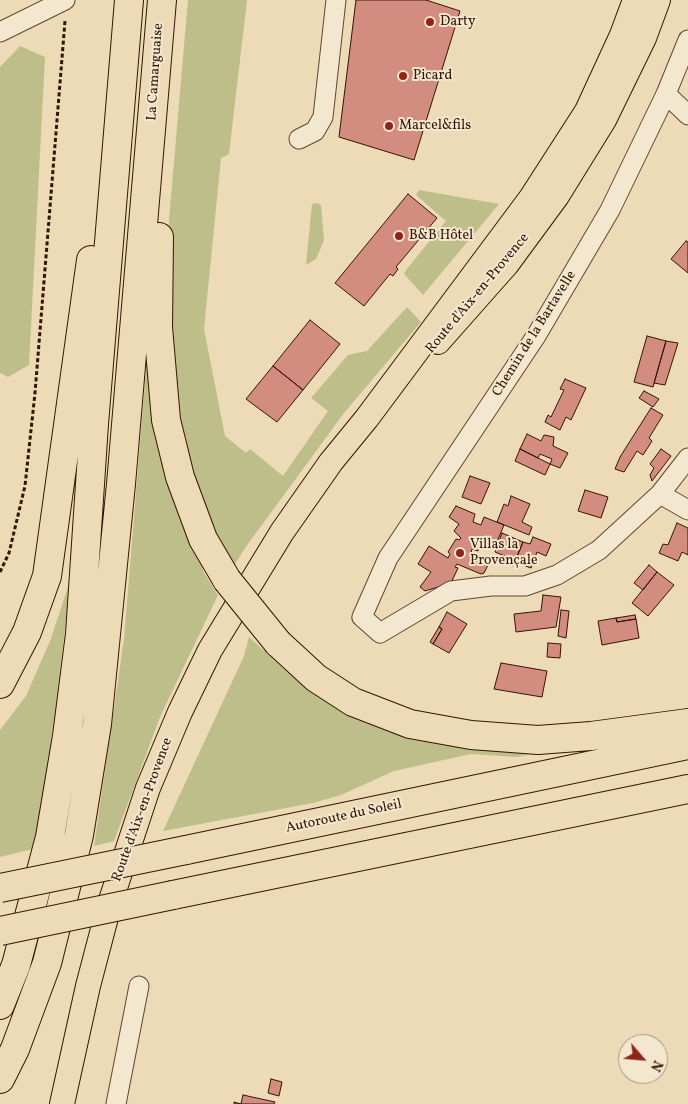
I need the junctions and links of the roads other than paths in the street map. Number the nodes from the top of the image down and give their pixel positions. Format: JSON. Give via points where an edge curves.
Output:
{"nodes":[{"id":1,"x":65,"y":0,"type":"edge"},
{"id":2,"x":129,"y":0,"type":"edge"},
{"id":3,"x":162,"y":0,"type":"edge"},
{"id":4,"x":167,"y":0,"type":"edge"},
{"id":5,"x":177,"y":0,"type":"edge"},
{"id":6,"x":336,"y":0,"type":"edge"},
{"id":7,"x":635,"y":0,"type":"edge"},
{"id":8,"x":658,"y":0,"type":"edge"},
{"id":9,"x":0,"y":32,"type":"edge"},
{"id":10,"x":688,"y":40,"type":"edge"},
{"id":11,"x":121,"y":94,"type":"junction"},
{"id":12,"x":666,"y":94,"type":"junction"},
{"id":13,"x":688,"y":115,"type":"edge"},
{"id":14,"x":299,"y":139,"type":"dead end"},
{"id":15,"x":158,"y":152,"type":"junction"},
{"id":16,"x":367,"y":418,"type":"junction"},
{"id":17,"x":688,"y":458,"type":"edge"},
{"id":18,"x":660,"y":494,"type":"junction"},
{"id":19,"x":688,"y":510,"type":"edge"},
{"id":20,"x":0,"y":684,"type":"edge"},
{"id":21,"x":688,"y":723,"type":"edge"},
{"id":22,"x":688,"y":745,"type":"edge"},
{"id":23,"x":688,"y":789,"type":"edge"},
{"id":24,"x":0,"y":888,"type":"edge"},
{"id":25,"x":0,"y":931,"type":"edge"},
{"id":26,"x":139,"y":986,"type":"dead end"},
{"id":27,"x":0,"y":1004,"type":"edge"},
{"id":28,"x":0,"y":1079,"type":"edge"},
{"id":29,"x":62,"y":1104,"type":"edge"},
{"id":30,"x":116,"y":1104,"type":"edge"}],
"edges":[{"from":1,"to":9,"type":"street"},
{"from":2,"to":11,"type":"highway"},
{"from":3,"to":15,"type":"highway","name":"La Camarguaise"},
{"from":4,"to":15,"type":"highway"},
{"from":5,"to":15,"type":"highway"},
{"from":6,"to":14,"type":"street","via":[[324,118],[315,131]]},
{"from":7,"to":16,"type":"main road","name":"Route d'Aix-en-Provence","via":[[586,111],[536,190]]},
{"from":8,"to":16,"type":"main road","name":"Route d'Aix-en-Provence","via":[[644,38],[604,120],[557,196],[494,279]]},
{"from":10,"to":12,"type":"street","name":"Chemin de la Bartavelle"},
{"from":11,"to":20,"type":"highway","via":[[86,289],[47,576],[27,632]]},
{"from":11,"to":27,"type":"highway","via":[[80,634],[70,717],[50,836],[16,965]]},
{"from":12,"to":13,"type":"street"},
{"from":12,"to":18,"type":"street","name":"Chemin de la Bartavelle","via":[[610,210],[536,336],[388,558],[362,617],[380,633],[451,591],[525,586],[557,575],[599,550]]},
{"from":15,"to":21,"type":"highway","bridge":true,"via":[[158,327],[166,420],[180,477],[203,539],[227,580],[278,644],[316,678],[353,702],[410,724],[471,735],[538,740]]},
{"from":15,"to":28,"type":"highway","via":[[98,724],[79,835],[47,963]]},
{"from":16,"to":29,"type":"main road","name":"Route d'Aix-en-Provence","via":[[331,462],[282,532],[210,650],[180,712],[148,788],[109,906]]},
{"from":17,"to":18,"type":"street"},
{"from":18,"to":19,"type":"street"},
{"from":22,"to":24,"type":"highway","name":"Autoroute du Soleil","bridge":true},
{"from":23,"to":25,"type":"highway","bridge":true},
{"from":26,"to":30,"type":"street"}]}
